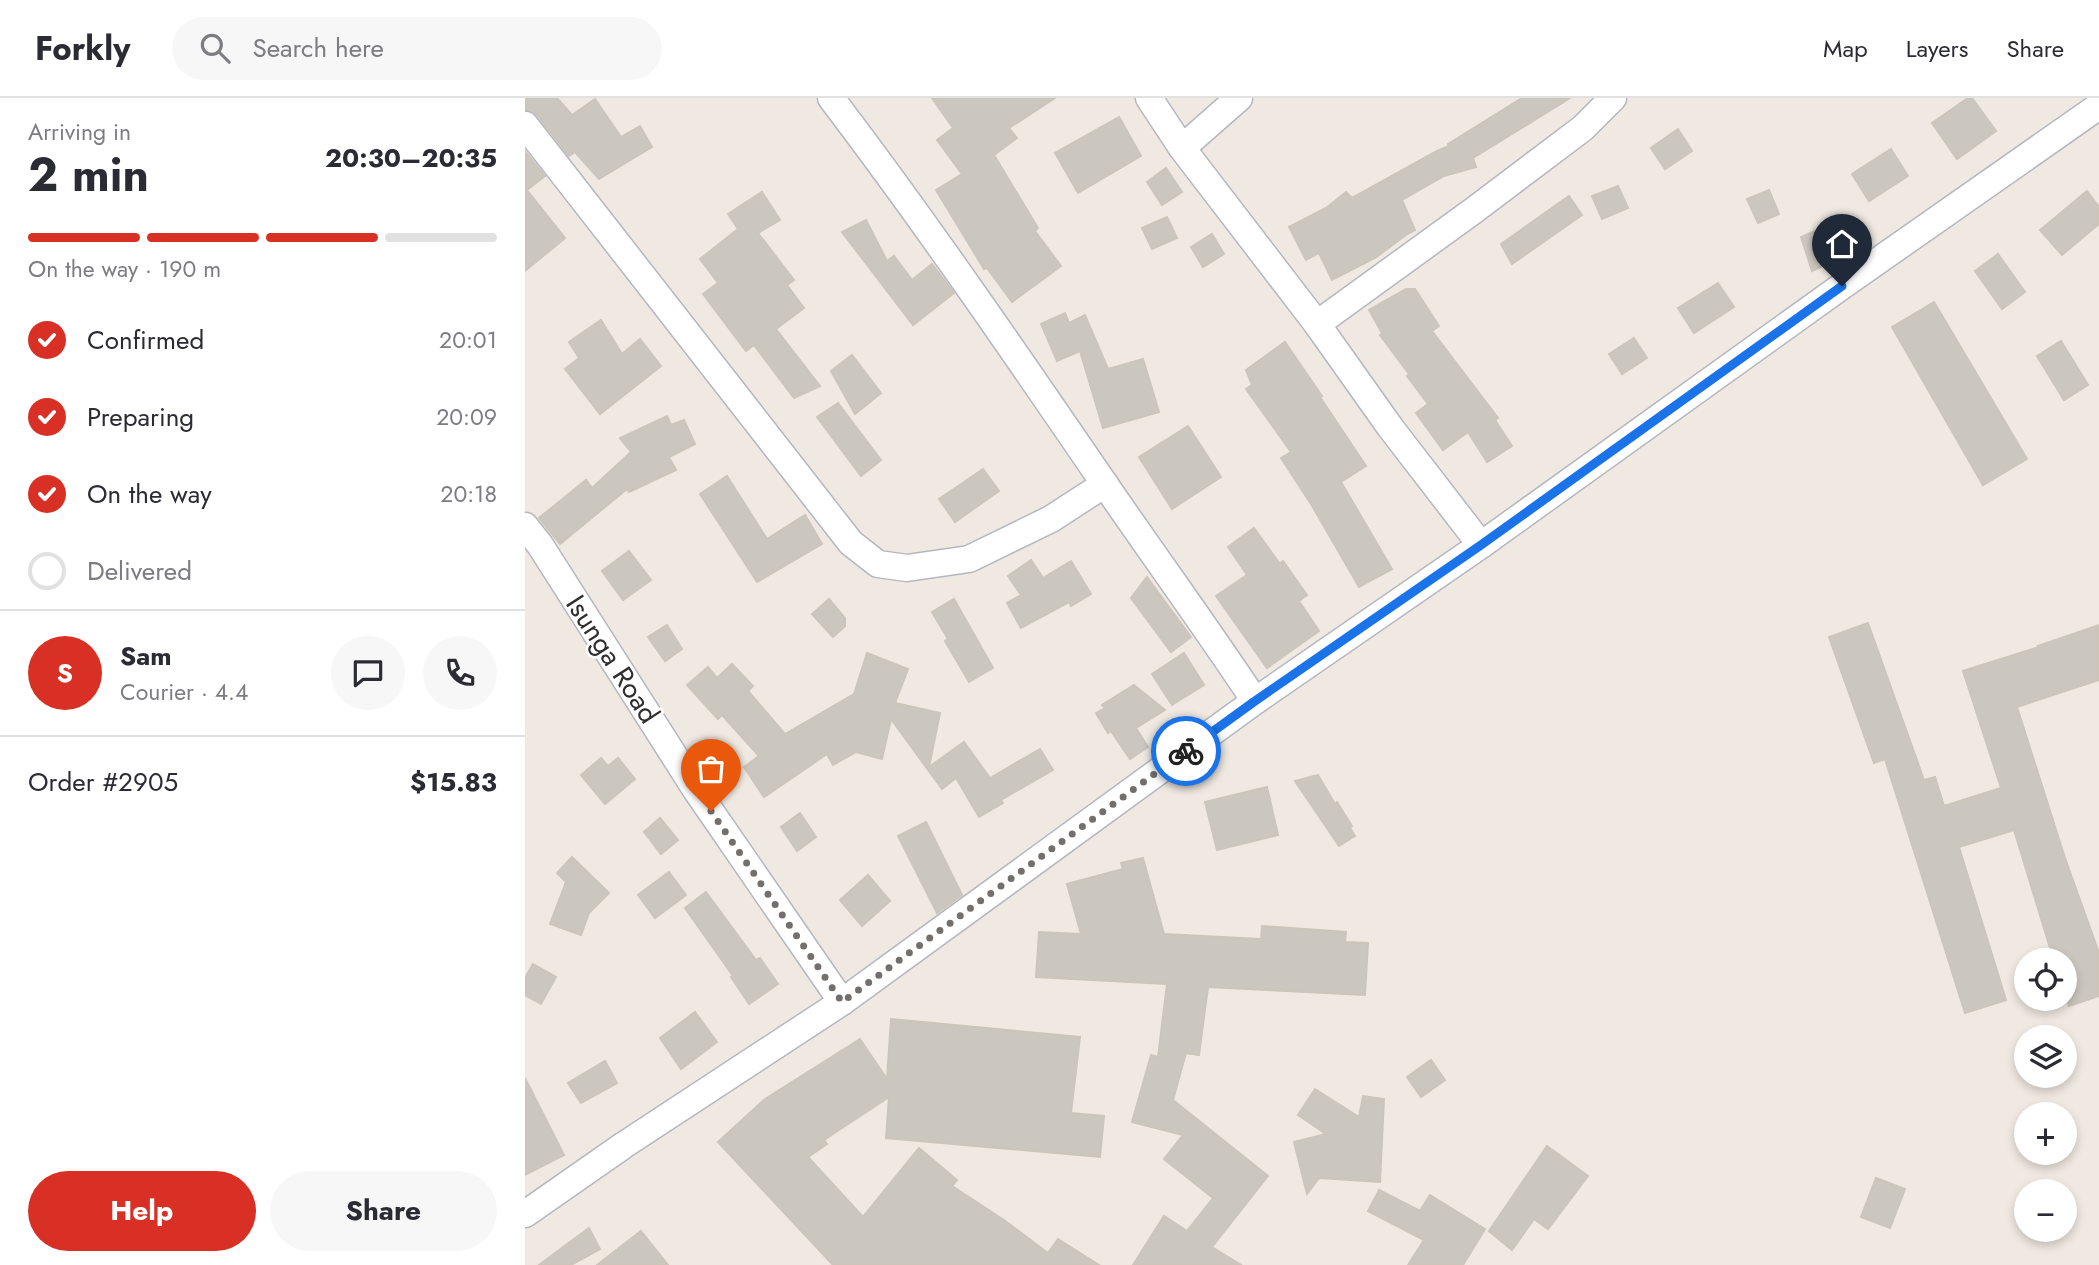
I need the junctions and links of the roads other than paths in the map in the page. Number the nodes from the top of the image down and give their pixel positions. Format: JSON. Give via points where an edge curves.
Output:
{"nodes":[{"id":1,"x":831,"y":98,"type":"edge"},
{"id":2,"x":1149,"y":98,"type":"edge"},
{"id":3,"x":1239,"y":98,"type":"edge"},
{"id":4,"x":1613,"y":98,"type":"edge"},
{"id":5,"x":2099,"y":106,"type":"edge"},
{"id":6,"x":525,"y":125,"type":"edge"},
{"id":7,"x":1182,"y":148,"type":"junction"},
{"id":8,"x":1317,"y":324,"type":"junction"},
{"id":9,"x":1105,"y":484,"type":"junction"},
{"id":10,"x":530,"y":543,"type":"edge"},
{"id":11,"x":1481,"y":545,"type":"junction"},
{"id":12,"x":1255,"y":701,"type":"junction"},
{"id":13,"x":842,"y":1002,"type":"junction"},
{"id":14,"x":525,"y":1214,"type":"edge"}],
"edges":[{"from":1,"to":9,"type":"street","via":[[1044,392]]},
{"from":2,"to":7,"type":"street"},
{"from":3,"to":7,"type":"street"},
{"from":4,"to":8,"type":"street","via":[[1583,128]]},
{"from":5,"to":11,"type":"street"},
{"from":6,"to":9,"type":"street","via":[[851,543],[878,564],[907,568],[969,558],[1051,519]]},
{"from":7,"to":8,"type":"street"},
{"from":8,"to":11,"type":"street"},
{"from":9,"to":12,"type":"street"},
{"from":10,"to":13,"type":"street","name":"Isunga Road"},
{"from":11,"to":12,"type":"street"},
{"from":12,"to":13,"type":"street"},
{"from":13,"to":14,"type":"street"}]}
